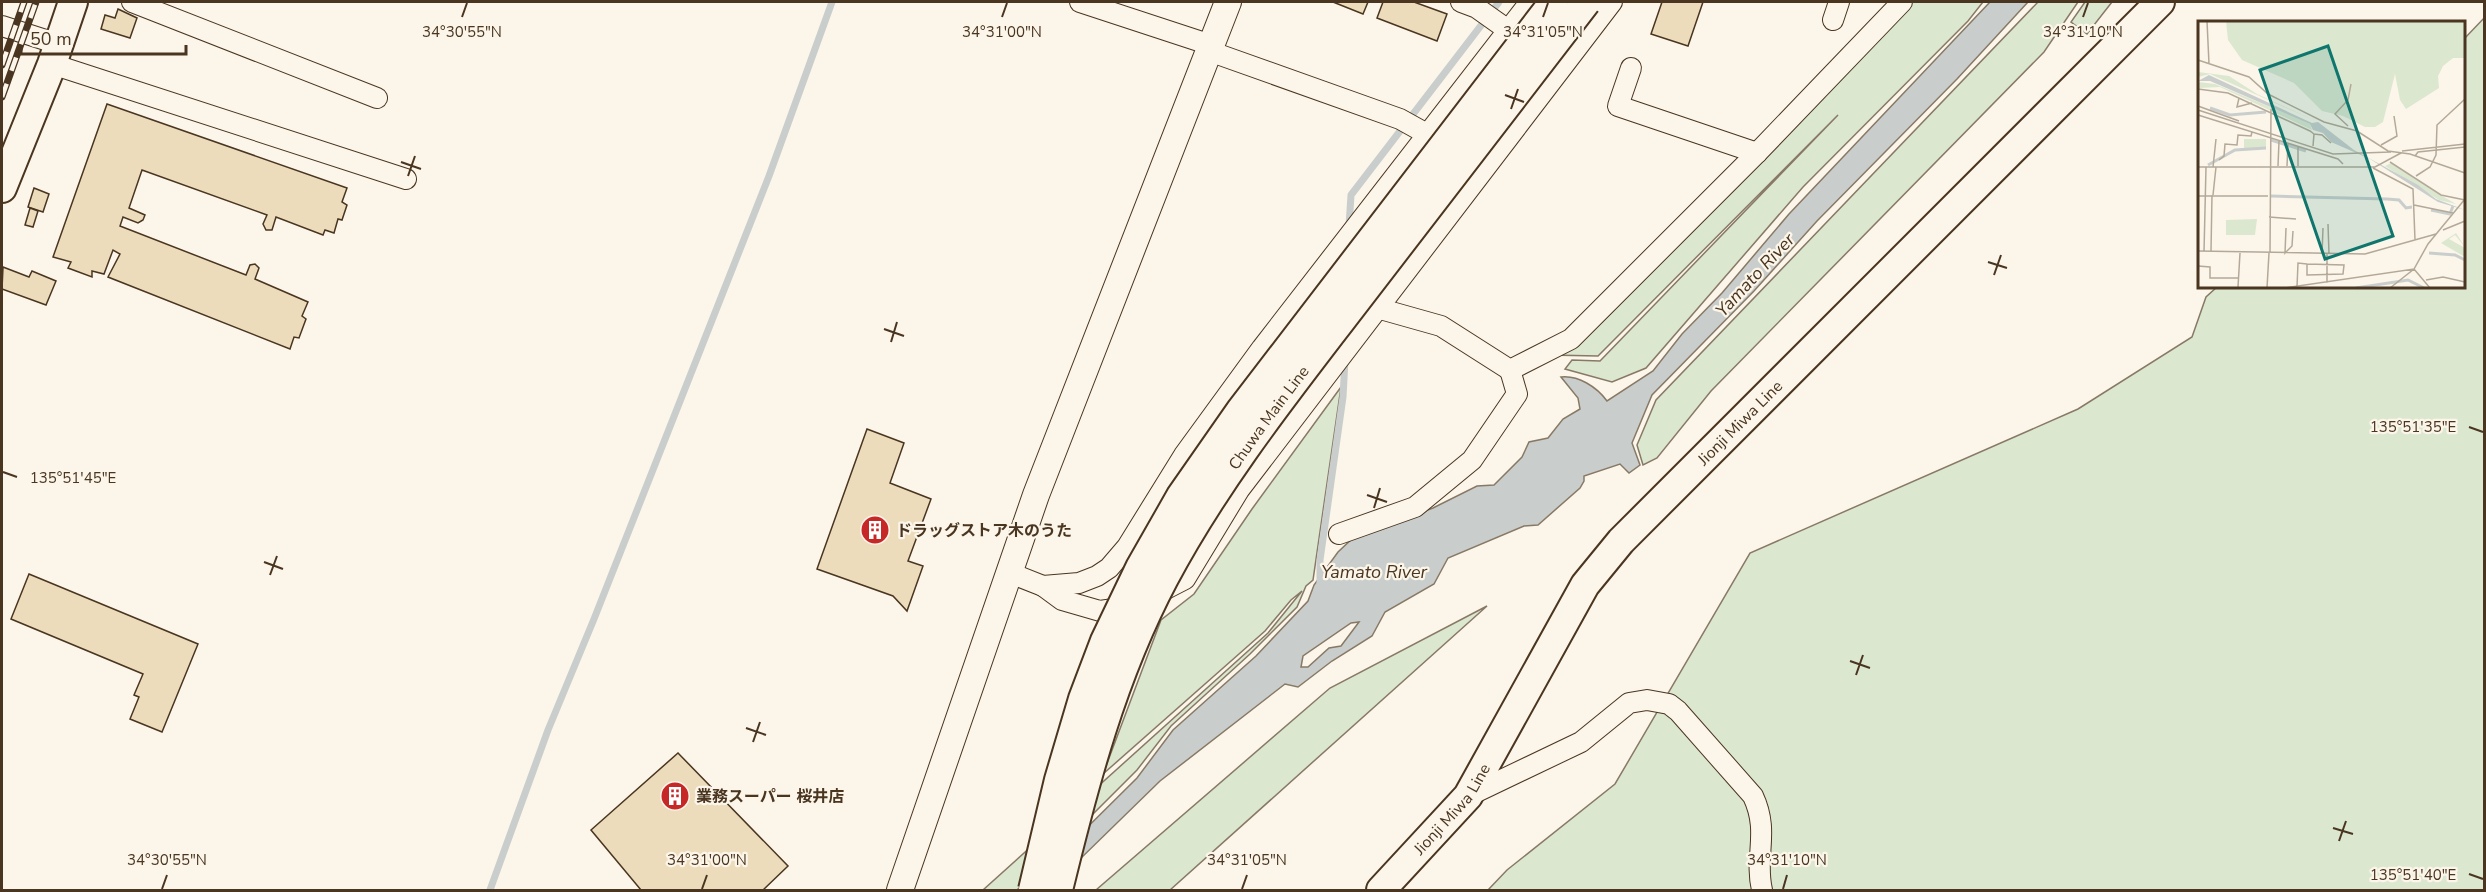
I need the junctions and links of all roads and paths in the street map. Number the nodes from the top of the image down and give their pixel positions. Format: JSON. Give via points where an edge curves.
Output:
{"nodes":[{"id":1,"x":73,"y":2,"type":"edge"},
{"id":2,"x":132,"y":2,"type":"edge"},
{"id":3,"x":1080,"y":2,"type":"edge"},
{"id":4,"x":1228,"y":2,"type":"edge"},
{"id":5,"x":1461,"y":2,"type":"edge"},
{"id":6,"x":1530,"y":2,"type":"edge"},
{"id":7,"x":1554,"y":2,"type":"edge"},
{"id":8,"x":1586,"y":2,"type":"edge"},
{"id":9,"x":1612,"y":2,"type":"edge"},
{"id":10,"x":1902,"y":2,"type":"edge"},
{"id":11,"x":2160,"y":2,"type":"edge"},
{"id":12,"x":2,"y":26,"type":"edge"},
{"id":13,"x":1508,"y":30,"type":"junction"},
{"id":14,"x":1210,"y":48,"type":"junction"},
{"id":15,"x":55,"y":54,"type":"junction"},
{"id":16,"x":1631,"y":68,"type":"dead end"},
{"id":17,"x":377,"y":98,"type":"dead end"},
{"id":18,"x":1427,"y":134,"type":"junction"},
{"id":19,"x":1756,"y":153,"type":"junction"},
{"id":20,"x":406,"y":179,"type":"dead end"},
{"id":21,"x":2,"y":188,"type":"edge"},
{"id":22,"x":1377,"y":308,"type":"junction"},
{"id":23,"x":1510,"y":370,"type":"junction"},
{"id":24,"x":1338,"y":534,"type":"dead end"},
{"id":25,"x":1010,"y":573,"type":"junction"},
{"id":26,"x":1043,"y":586,"type":"junction"},
{"id":27,"x":1468,"y":796,"type":"junction"},
{"id":28,"x":900,"y":891,"type":"edge"},
{"id":29,"x":1032,"y":891,"type":"edge"},
{"id":30,"x":1058,"y":891,"type":"edge"},
{"id":31,"x":1381,"y":891,"type":"edge"},
{"id":32,"x":1762,"y":891,"type":"edge"}],
"edges":[{"from":1,"to":15,"type":"main road"},
{"from":2,"to":17,"type":"street"},
{"from":3,"to":14,"type":"street"},
{"from":4,"to":14,"type":"street"},
{"from":5,"to":13,"type":"street","via":[[1477,8]]},
{"from":6,"to":13,"type":"street"},
{"from":7,"to":29,"type":"main road","name":"Chuwa Main Line","bridge":true,"via":[[1248,401],[1181,496],[1140,568],[1094,670],[1059,780]]},
{"from":8,"to":30,"type":"main road","name":"Chuwa Main Line","bridge":true,"via":[[1291,386],[1203,509],[1164,578],[1126,659],[1085,781]]},
{"from":9,"to":22,"type":"street"},
{"from":10,"to":19,"type":"street"},
{"from":11,"to":27,"type":"main road","name":"Jionji Miwa Line","via":[[2091,60],[1621,541],[1585,585]]},
{"from":12,"to":15,"type":"street"},
{"from":13,"to":18,"type":"street"},
{"from":14,"to":18,"type":"street","via":[[1400,119]]},
{"from":14,"to":25,"type":"street","via":[[1036,495]]},
{"from":15,"to":20,"type":"street"},
{"from":15,"to":21,"type":"main road"},
{"from":16,"to":19,"type":"street","via":[[1618,106]]},
{"from":18,"to":26,"type":"street","via":[[1184,455],[1127,547],[1097,576],[1079,584]]},
{"from":19,"to":23,"type":"street","via":[[1571,339]]},
{"from":22,"to":23,"type":"street","via":[[1441,326]]},
{"from":22,"to":26,"type":"street","via":[[1239,490],[1185,579],[1133,607],[1100,611],[1062,600]]},
{"from":23,"to":24,"type":"street","via":[[1517,394],[1472,460],[1415,507]]},
{"from":25,"to":26,"type":"street"},
{"from":25,"to":28,"type":"street"},
{"from":27,"to":31,"type":"main road","name":"Jionji Miwa Line"},
{"from":27,"to":32,"type":"street","via":[[1581,742],[1629,704],[1647,700],[1669,704],[1754,796],[1763,831]]}]}
